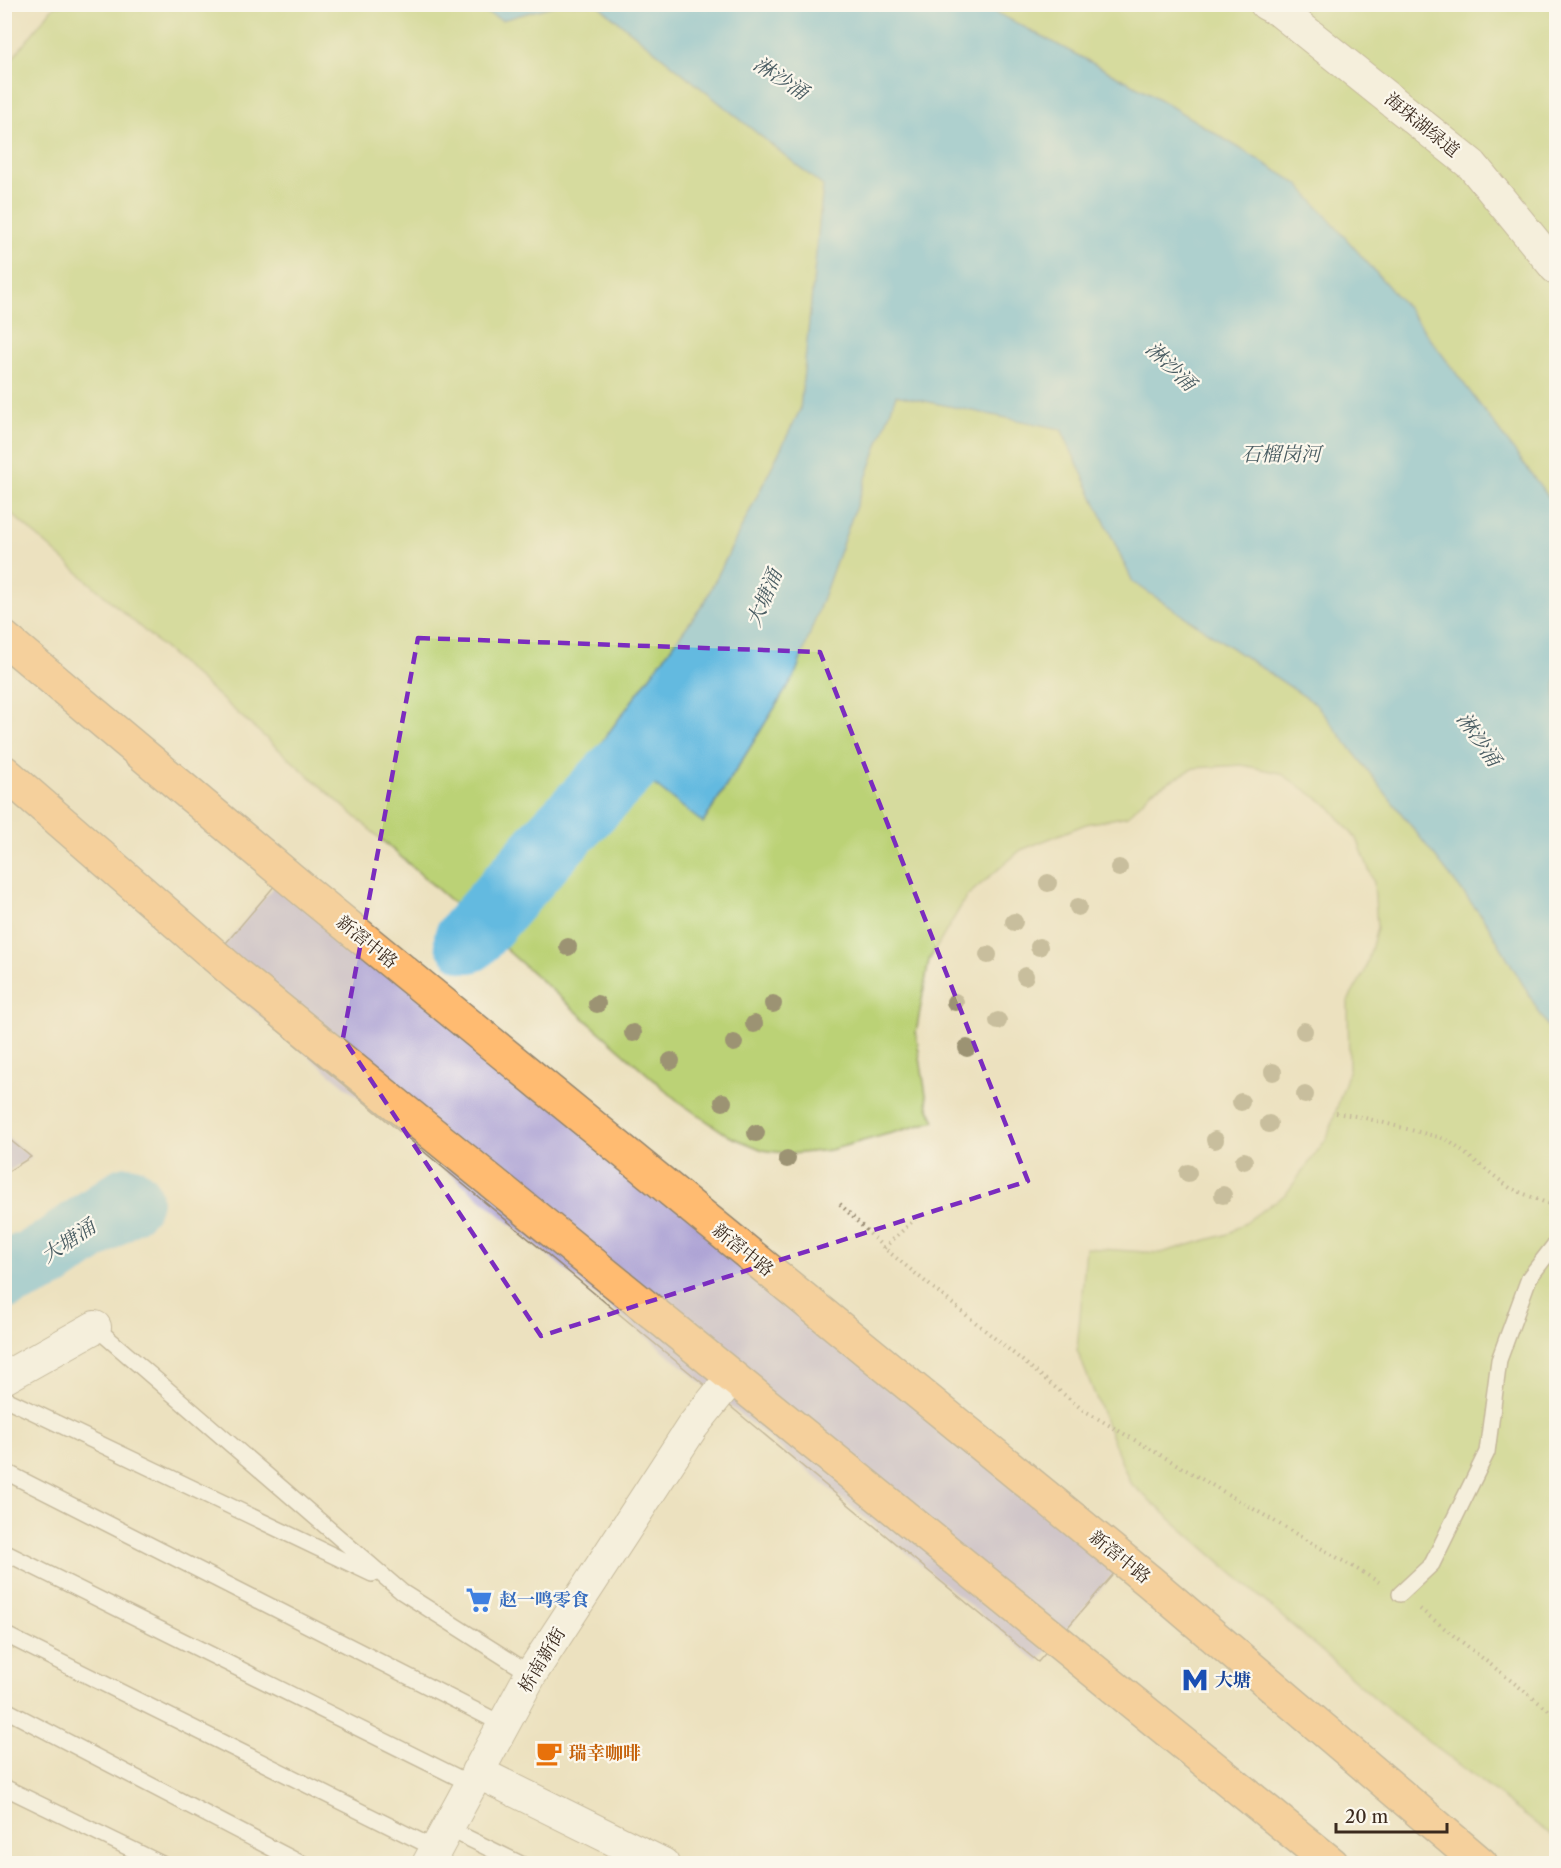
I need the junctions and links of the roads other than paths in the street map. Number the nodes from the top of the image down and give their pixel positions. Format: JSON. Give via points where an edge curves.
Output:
{"nodes":[{"id":1,"x":1266,"y":4,"type":"edge"},
{"id":2,"x":1557,"y":268,"type":"edge"},
{"id":3,"x":4,"y":638,"type":"edge"},
{"id":4,"x":4,"y":772,"type":"edge"},
{"id":5,"x":1557,"y":1243,"type":"edge"},
{"id":6,"x":95,"y":1326,"type":"joint"},
{"id":7,"x":732,"y":1377,"type":"junction"},
{"id":8,"x":4,"y":1378,"type":"edge"},
{"id":9,"x":4,"y":1398,"type":"edge"},
{"id":10,"x":4,"y":1471,"type":"edge"},
{"id":11,"x":4,"y":1552,"type":"edge"},
{"id":12,"x":391,"y":1583,"type":"junction"},
{"id":13,"x":1400,"y":1594,"type":"road end"},
{"id":14,"x":4,"y":1634,"type":"edge"},
{"id":15,"x":531,"y":1674,"type":"junction"},
{"id":16,"x":4,"y":1709,"type":"edge"},
{"id":17,"x":504,"y":1725,"type":"junction"},
{"id":18,"x":474,"y":1778,"type":"junction"},
{"id":19,"x":4,"y":1787,"type":"edge"},
{"id":20,"x":437,"y":1847,"type":"edge"},
{"id":21,"x":162,"y":1863,"type":"edge"},
{"id":22,"x":302,"y":1863,"type":"edge"},
{"id":23,"x":521,"y":1863,"type":"edge"},
{"id":24,"x":663,"y":1863,"type":"edge"},
{"id":25,"x":1332,"y":1863,"type":"edge"},
{"id":26,"x":1481,"y":1863,"type":"edge"}],
"edges":[{"from":1,"to":2,"type":"street","name":"海珠湖绿道","via":[[1472,165]]},
{"from":3,"to":26,"type":"highway","name":"新滘中路","via":[[305,891],[1149,1581]]},
{"from":4,"to":7,"type":"highway","via":[[237,975]]},
{"from":5,"to":13,"type":"lane","via":[[1529,1278],[1499,1360],[1487,1452],[1432,1564]]},
{"from":6,"to":8,"type":"street"},
{"from":6,"to":12,"type":"lane"},
{"from":7,"to":15,"type":"street","name":"桥南新街","via":[[692,1427]]},
{"from":7,"to":25,"type":"highway"},
{"from":9,"to":12,"type":"lane"},
{"from":10,"to":17,"type":"lane"},
{"from":11,"to":18,"type":"lane"},
{"from":12,"to":15,"type":"lane"},
{"from":14,"to":20,"type":"lane"},
{"from":15,"to":17,"type":"street","name":"桥南新街"},
{"from":16,"to":22,"type":"lane"},
{"from":17,"to":18,"type":"street","name":"桥南新街"},
{"from":18,"to":20,"type":"street","name":"桥南新街"},
{"from":18,"to":24,"type":"street"},
{"from":19,"to":21,"type":"lane"},
{"from":20,"to":23,"type":"lane"}]}
